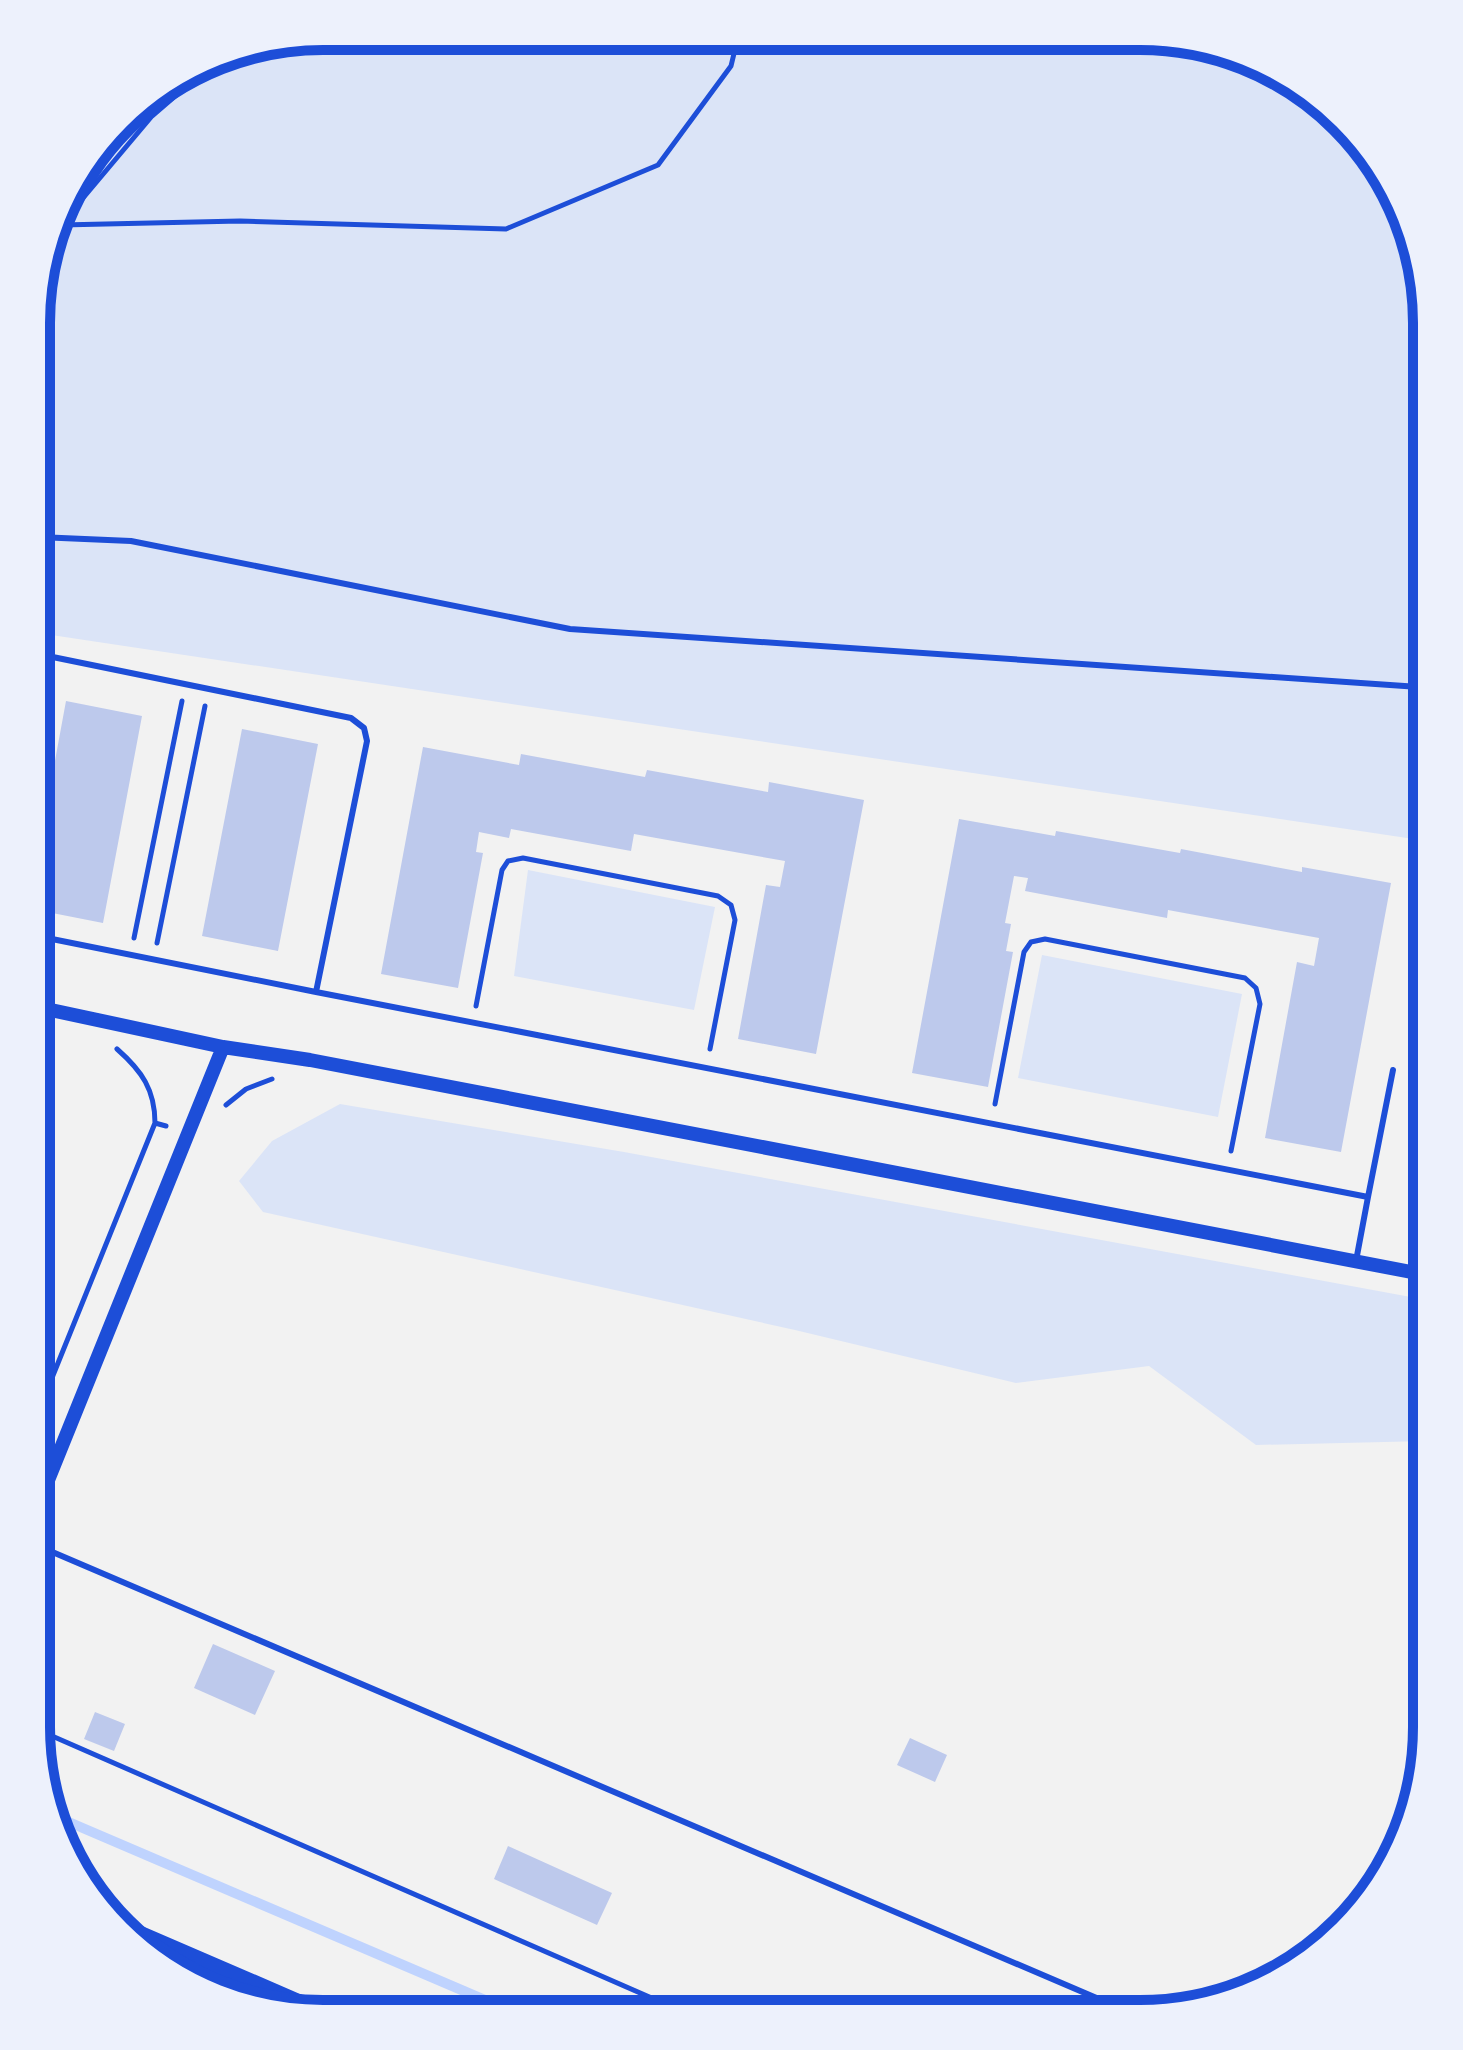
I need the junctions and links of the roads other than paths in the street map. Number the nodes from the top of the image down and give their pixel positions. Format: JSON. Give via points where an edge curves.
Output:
{"nodes":[{"id":1,"x":50,"y":538,"type":"edge"},
{"id":2,"x":50,"y":656,"type":"edge"},
{"id":3,"x":1413,"y":687,"type":"edge"},
{"id":4,"x":50,"y":939,"type":"edge"},
{"id":5,"x":316,"y":992,"type":"junction"},
{"id":6,"x":50,"y":1010,"type":"edge"},
{"id":7,"x":223,"y":1047,"type":"junction"},
{"id":8,"x":1393,"y":1070,"type":"dead end"},
{"id":9,"x":1368,"y":1197,"type":"junction"},
{"id":10,"x":1356,"y":1261,"type":"junction"},
{"id":11,"x":1412,"y":1272,"type":"edge"},
{"id":12,"x":50,"y":1475,"type":"edge"},
{"id":13,"x":50,"y":1551,"type":"edge"},
{"id":14,"x":158,"y":1945,"type":"edge"},
{"id":15,"x":277,"y":1996,"type":"edge"},
{"id":16,"x":1101,"y":2000,"type":"edge"}],
"edges":[{"from":1,"to":3,"type":"lane","via":[[131,541],[570,629]]},
{"from":2,"to":5,"type":"lane","via":[[351,718],[364,728],[367,741]]},
{"from":4,"to":5,"type":"lane"},
{"from":5,"to":9,"type":"lane"},
{"from":6,"to":7,"type":"street"},
{"from":7,"to":10,"type":"street"},
{"from":7,"to":12,"type":"street"},
{"from":8,"to":9,"type":"lane"},
{"from":9,"to":10,"type":"lane"},
{"from":10,"to":11,"type":"street"},
{"from":13,"to":16,"type":"lane"},
{"from":14,"to":15,"type":"highway"}]}
